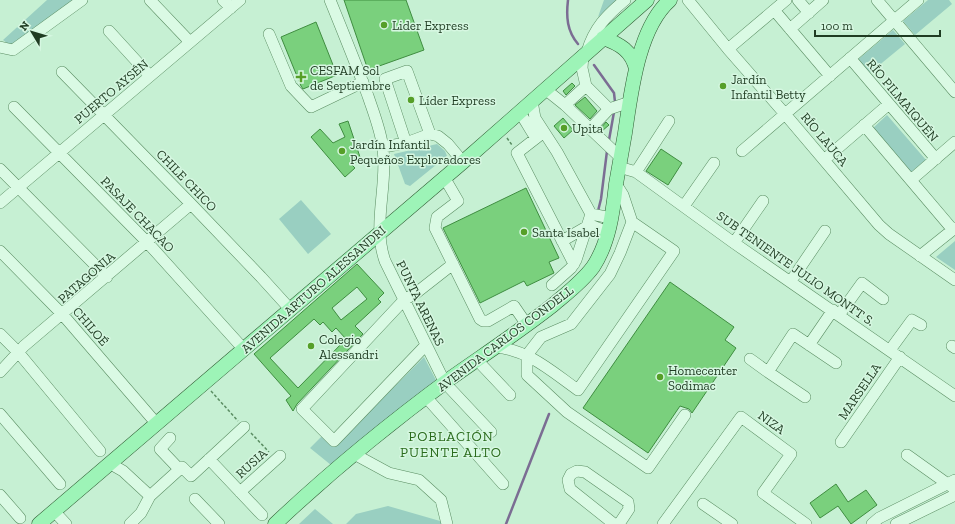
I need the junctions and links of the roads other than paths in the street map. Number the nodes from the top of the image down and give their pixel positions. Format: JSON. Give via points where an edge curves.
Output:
{"nodes":[{"id":1,"x":82,"y":0,"type":"edge"},
{"id":2,"x":150,"y":0,"type":"edge"},
{"id":3,"x":240,"y":0,"type":"edge"},
{"id":4,"x":330,"y":0,"type":"edge"},
{"id":5,"x":625,"y":0,"type":"edge"},
{"id":6,"x":647,"y":0,"type":"edge"},
{"id":7,"x":786,"y":0,"type":"edge"},
{"id":8,"x":798,"y":0,"type":"edge"},
{"id":9,"x":824,"y":0,"type":"edge"},
{"id":10,"x":877,"y":0,"type":"edge"},
{"id":11,"x":885,"y":0,"type":"edge"},
{"id":12,"x":918,"y":0,"type":"edge"},
{"id":13,"x":669,"y":1,"type":"edge"},
{"id":14,"x":690,"y":1,"type":"edge"},
{"id":15,"x":227,"y":4,"type":"edge"},
{"id":16,"x":774,"y":10,"type":"junction"},
{"id":17,"x":809,"y":13,"type":"junction"},
{"id":18,"x":897,"y":19,"type":"junction"},
{"id":19,"x":790,"y":29,"type":"junction"},
{"id":20,"x":109,"y":31,"type":"dead end"},
{"id":21,"x":269,"y":34,"type":"dead end"},
{"id":22,"x":604,"y":38,"type":"junction"},
{"id":23,"x":190,"y":42,"type":"junction"},
{"id":24,"x":0,"y":48,"type":"edge"},
{"id":25,"x":728,"y":49,"type":"junction"},
{"id":26,"x":585,"y":54,"type":"junction"},
{"id":27,"x":850,"y":58,"type":"junction"},
{"id":28,"x":636,"y":69,"type":"junction"},
{"id":29,"x":62,"y":72,"type":"dead end"},
{"id":30,"x":150,"y":76,"type":"junction"},
{"id":31,"x":830,"y":76,"type":"junction"},
{"id":32,"x":363,"y":82,"type":"junction"},
{"id":33,"x":955,"y":83,"type":"edge"},
{"id":34,"x":586,"y":86,"type":"junction"},
{"id":35,"x":545,"y":89,"type":"junction"},
{"id":36,"x":955,"y":92,"type":"edge"},
{"id":37,"x":532,"y":101,"type":"junction"},
{"id":38,"x":630,"y":102,"type":"junction"},
{"id":39,"x":889,"y":104,"type":"junction"},
{"id":40,"x":565,"y":105,"type":"junction"},
{"id":41,"x":14,"y":107,"type":"dead end"},
{"id":42,"x":609,"y":109,"type":"junction"},
{"id":43,"x":519,"y":112,"type":"junction"},
{"id":44,"x":785,"y":114,"type":"junction"},
{"id":45,"x":104,"y":115,"type":"junction"},
{"id":46,"x":669,"y":121,"type":"dead end"},
{"id":47,"x":864,"y":125,"type":"junction"},
{"id":48,"x":591,"y":128,"type":"junction"},
{"id":49,"x":430,"y":134,"type":"junction"},
{"id":50,"x":540,"y":135,"type":"junction"},
{"id":51,"x":955,"y":142,"type":"edge"},
{"id":52,"x":406,"y":144,"type":"junction"},
{"id":53,"x":383,"y":147,"type":"junction"},
{"id":54,"x":742,"y":151,"type":"dead end"},
{"id":55,"x":58,"y":153,"type":"junction"},
{"id":56,"x":936,"y":159,"type":"junction"},
{"id":57,"x":824,"y":160,"type":"junction"},
{"id":58,"x":463,"y":162,"type":"junction"},
{"id":59,"x":620,"y":162,"type":"junction"},
{"id":60,"x":714,"y":163,"type":"dead end"},
{"id":61,"x":0,"y":169,"type":"edge"},
{"id":62,"x":636,"y":172,"type":"junction"},
{"id":63,"x":444,"y":177,"type":"junction"},
{"id":64,"x":911,"y":180,"type":"junction"},
{"id":65,"x":616,"y":184,"type":"junction"},
{"id":66,"x":18,"y":187,"type":"junction"},
{"id":67,"x":763,"y":201,"type":"dead end"},
{"id":68,"x":0,"y":202,"type":"edge"},
{"id":69,"x":191,"y":204,"type":"junction"},
{"id":70,"x":684,"y":206,"type":"junction"},
{"id":71,"x":591,"y":214,"type":"junction"},
{"id":72,"x":632,"y":222,"type":"junction"},
{"id":73,"x":609,"y":225,"type":"junction"},
{"id":74,"x":588,"y":226,"type":"junction"},
{"id":75,"x":954,"y":229,"type":"edge"},
{"id":76,"x":825,"y":231,"type":"dead end"},
{"id":77,"x":379,"y":232,"type":"junction"},
{"id":78,"x":562,"y":241,"type":"junction"},
{"id":79,"x":147,"y":242,"type":"junction"},
{"id":80,"x":734,"y":243,"type":"junction"},
{"id":81,"x":0,"y":251,"type":"edge"},
{"id":82,"x":920,"y":256,"type":"junction"},
{"id":83,"x":453,"y":264,"type":"junction"},
{"id":84,"x":574,"y":264,"type":"junction"},
{"id":85,"x":107,"y":277,"type":"junction"},
{"id":86,"x":955,"y":280,"type":"edge"},
{"id":87,"x":791,"y":281,"type":"junction"},
{"id":88,"x":552,"y":285,"type":"dead end"},
{"id":89,"x":883,"y":299,"type":"dead end"},
{"id":90,"x":404,"y":300,"type":"junction"},
{"id":91,"x":290,"y":309,"type":"junction"},
{"id":92,"x":836,"y":313,"type":"junction"},
{"id":93,"x":63,"y":315,"type":"junction"},
{"id":94,"x":528,"y":325,"type":"junction"},
{"id":95,"x":922,"y":325,"type":"dead end"},
{"id":96,"x":0,"y":334,"type":"edge"},
{"id":97,"x":239,"y":344,"type":"dead end"},
{"id":98,"x":426,"y":345,"type":"junction"},
{"id":99,"x":809,"y":345,"type":"junction"},
{"id":100,"x":495,"y":347,"type":"junction"},
{"id":101,"x":18,"y":352,"type":"junction"},
{"id":102,"x":895,"y":354,"type":"junction"},
{"id":103,"x":528,"y":355,"type":"junction"},
{"id":104,"x":750,"y":359,"type":"dead end"},
{"id":105,"x":477,"y":360,"type":"junction"},
{"id":106,"x":836,"y":363,"type":"dead end"},
{"id":107,"x":0,"y":372,"type":"edge"},
{"id":108,"x":768,"y":372,"type":"junction"},
{"id":109,"x":445,"y":383,"type":"junction"},
{"id":110,"x":510,"y":395,"type":"dead end"},
{"id":111,"x":955,"y":396,"type":"edge"},
{"id":112,"x":426,"y":397,"type":"junction"},
{"id":113,"x":805,"y":397,"type":"dead end"},
{"id":114,"x":0,"y":414,"type":"edge"},
{"id":115,"x":684,"y":416,"type":"dead end"},
{"id":116,"x":156,"y":423,"type":"junction"},
{"id":117,"x":244,"y":427,"type":"dead end"},
{"id":118,"x":491,"y":432,"type":"dead end"},
{"id":119,"x":170,"y":438,"type":"dead end"},
{"id":120,"x":841,"y":442,"type":"dead end"},
{"id":121,"x":100,"y":451,"type":"dead end"},
{"id":122,"x":354,"y":454,"type":"junction"},
{"id":123,"x":907,"y":455,"type":"dead end"},
{"id":124,"x":280,"y":456,"type":"dead end"},
{"id":125,"x":209,"y":459,"type":"junction"},
{"id":126,"x":116,"y":467,"type":"dead end"},
{"id":127,"x":179,"y":470,"type":"junction"},
{"id":128,"x":60,"y":484,"type":"dead end"},
{"id":129,"x":503,"y":484,"type":"dead end"},
{"id":130,"x":953,"y":484,"type":"edge"},
{"id":131,"x":240,"y":492,"type":"junction"},
{"id":132,"x":0,"y":495,"type":"edge"},
{"id":133,"x":955,"y":495,"type":"edge"},
{"id":134,"x":150,"y":496,"type":"junction"},
{"id":135,"x":195,"y":499,"type":"dead end"},
{"id":136,"x":703,"y":504,"type":"dead end"},
{"id":137,"x":54,"y":511,"type":"junction"},
{"id":138,"x":262,"y":515,"type":"dead end"},
{"id":139,"x":20,"y":518,"type":"dead end"},
{"id":140,"x":876,"y":521,"type":"edge"},
{"id":141,"x":39,"y":524,"type":"edge"},
{"id":142,"x":66,"y":524,"type":"edge"},
{"id":143,"x":130,"y":524,"type":"edge"},
{"id":144,"x":219,"y":524,"type":"edge"},
{"id":145,"x":275,"y":524,"type":"edge"},
{"id":146,"x":447,"y":524,"type":"edge"},
{"id":147,"x":614,"y":524,"type":"edge"},
{"id":148,"x":620,"y":524,"type":"edge"},
{"id":149,"x":662,"y":524,"type":"edge"},
{"id":150,"x":732,"y":524,"type":"edge"},
{"id":151,"x":806,"y":524,"type":"edge"},
{"id":152,"x":890,"y":524,"type":"edge"},
{"id":153,"x":896,"y":524,"type":"edge"}],
"edges":[{"from":1,"to":24,"type":"street","via":[[13,50]]},
{"from":2,"to":23,"type":"street"},
{"from":3,"to":15,"type":"street","name":"PUERTO AYSÉN"},
{"from":4,"to":32,"type":"street","name":"PUNTA ARENAS"},
{"from":5,"to":26,"type":"street","name":"AVENIDA ARTURO ALESSANDRI","via":[[600,24]]},
{"from":6,"to":22,"type":"main road","name":"AVENIDA ARTURO ALESSANDRI"},
{"from":7,"to":16,"type":"street"},
{"from":8,"to":17,"type":"street"},
{"from":9,"to":17,"type":"street"},
{"from":10,"to":18,"type":"street"},
{"from":11,"to":18,"type":"street"},
{"from":12,"to":18,"type":"street"},
{"from":13,"to":28,"type":"main road","name":"AVENIDA CARLOS CONDELL","via":[[660,11],[649,32]]},
{"from":14,"to":25,"type":"street","name":"RÍO LAUCA"},
{"from":15,"to":23,"type":"street","name":"PUERTO AYSÉN"},
{"from":16,"to":19,"type":"street"},
{"from":16,"to":25,"type":"street"},
{"from":17,"to":19,"type":"street"},
{"from":18,"to":27,"type":"street"},
{"from":18,"to":33,"type":"street"},
{"from":18,"to":36,"type":"street"},
{"from":19,"to":31,"type":"street"},
{"from":20,"to":30,"type":"street"},
{"from":21,"to":32,"type":"street","via":[[291,86],[311,107]]},
{"from":22,"to":26,"type":"main road","name":"AVENIDA ARTURO ALESSANDRI"},
{"from":22,"to":28,"type":"main road","via":[[625,48],[633,58]]},
{"from":23,"to":30,"type":"street","name":"PUERTO AYSÉN"},
{"from":25,"to":44,"type":"street","name":"RÍO LAUCA"},
{"from":26,"to":34,"type":"street","via":[[582,68]]},
{"from":26,"to":35,"type":"main road","name":"AVENIDA ARTURO ALESSANDRI"},
{"from":27,"to":31,"type":"street"},
{"from":27,"to":39,"type":"street","name":"RÍO PILMAIQUÉN"},
{"from":28,"to":38,"type":"main road","name":"AVENIDA CARLOS CONDELL"},
{"from":29,"to":45,"type":"street","name":"CHILE CHICO"},
{"from":30,"to":45,"type":"street","name":"PUERTO AYSÉN"},
{"from":31,"to":44,"type":"street"},
{"from":32,"to":53,"type":"street","name":"PUNTA ARENAS"},
{"from":34,"to":40,"type":"street"},
{"from":34,"to":42,"type":"street"},
{"from":35,"to":37,"type":"main road","name":"AVENIDA ARTURO ALESSANDRI"},
{"from":35,"to":40,"type":"street"},
{"from":37,"to":43,"type":"main road","name":"AVENIDA ARTURO ALESSANDRI"},
{"from":37,"to":50,"type":"street"},
{"from":38,"to":42,"type":"street"},
{"from":38,"to":59,"type":"main road","name":"AVENIDA CARLOS CONDELL"},
{"from":39,"to":47,"type":"street"},
{"from":39,"to":56,"type":"street","name":"RÍO PILMAIQUÉN"},
{"from":40,"to":48,"type":"street"},
{"from":41,"to":55,"type":"street","name":"PASAJE CHACAO"},
{"from":42,"to":48,"type":"street"},
{"from":43,"to":50,"type":"street","via":[[527,125]]},
{"from":43,"to":58,"type":"main road","name":"AVENIDA ARTURO ALESSANDRI"},
{"from":44,"to":54,"type":"street"},
{"from":44,"to":57,"type":"street","name":"RÍO LAUCA"},
{"from":45,"to":55,"type":"street","name":"PUERTO AYSÉN"},
{"from":45,"to":69,"type":"street","name":"CHILE CHICO"},
{"from":46,"to":62,"type":"street"},
{"from":47,"to":57,"type":"street"},
{"from":47,"to":64,"type":"street"},
{"from":48,"to":59,"type":"street"},
{"from":49,"to":52,"type":"street"},
{"from":49,"to":52,"type":"street","via":[[407,71],[385,79]]},
{"from":49,"to":58,"type":"street","via":[[438,136],[448,144]]},
{"from":50,"to":71,"type":"street"},
{"from":50,"to":78,"type":"street","via":[[517,153]]},
{"from":51,"to":56,"type":"street"},
{"from":52,"to":53,"type":"street"},
{"from":53,"to":77,"type":"street","name":"PUNTA ARENAS","via":[[384,180]]},
{"from":55,"to":66,"type":"street","name":"PUERTO AYSÉN"},
{"from":55,"to":79,"type":"street","name":"PASAJE CHACAO"},
{"from":56,"to":64,"type":"street"},
{"from":57,"to":82,"type":"street","name":"RÍO LAUCA","via":[[878,225]]},
{"from":58,"to":63,"type":"main road","name":"AVENIDA ARTURO ALESSANDRI"},
{"from":59,"to":62,"type":"street","name":"SUB TENIENTE JULIO MONTT S."},
{"from":59,"to":65,"type":"main road","name":"AVENIDA CARLOS CONDELL"},
{"from":60,"to":70,"type":"street"},
{"from":61,"to":66,"type":"street"},
{"from":62,"to":70,"type":"street","name":"SUB TENIENTE JULIO MONTT S."},
{"from":63,"to":77,"type":"main road","name":"AVENIDA ARTURO ALESSANDRI"},
{"from":63,"to":83,"type":"street","via":[[458,201],[437,217],[435,228]]},
{"from":64,"to":75,"type":"street"},
{"from":65,"to":72,"type":"street","via":[[623,195]]},
{"from":65,"to":73,"type":"main road","name":"AVENIDA CARLOS CONDELL"},
{"from":66,"to":68,"type":"street","name":"PUERTO AYSÉN"},
{"from":66,"to":85,"type":"street"},
{"from":67,"to":80,"type":"street"},
{"from":69,"to":79,"type":"street","name":"PATAGONIA"},
{"from":69,"to":91,"type":"street","name":"CHILE CHICO"},
{"from":70,"to":80,"type":"street","name":"SUB TENIENTE JULIO MONTT S."},
{"from":71,"to":73,"type":"street"},
{"from":71,"to":74,"type":"street"},
{"from":72,"to":103,"type":"street","via":[[610,274],[572,324],[541,337]]},
{"from":72,"to":103,"type":"street","via":[[674,251],[578,390]]},
{"from":73,"to":74,"type":"street"},
{"from":73,"to":94,"type":"main road","name":"AVENIDA CARLOS CONDELL","via":[[602,250],[594,266],[575,286]]},
{"from":74,"to":78,"type":"street"},
{"from":74,"to":84,"type":"street"},
{"from":75,"to":82,"type":"street"},
{"from":76,"to":87,"type":"street"},
{"from":77,"to":90,"type":"street","name":"PUNTA ARENAS","via":[[385,261]]},
{"from":77,"to":91,"type":"main road","name":"AVENIDA ARTURO ALESSANDRI"},
{"from":78,"to":84,"type":"street"},
{"from":79,"to":85,"type":"street","name":"PATAGONIA"},
{"from":79,"to":97,"type":"street","name":"PASAJE CHACAO"},
{"from":80,"to":87,"type":"street","name":"SUB TENIENTE JULIO MONTT S."},
{"from":81,"to":93,"type":"street","name":"CHILOÉ"},
{"from":82,"to":86,"type":"street","name":"RÍO LAUCA"},
{"from":83,"to":90,"type":"street"},
{"from":83,"to":94,"type":"street","via":[[480,319],[488,321],[514,306]]},
{"from":84,"to":88,"type":"street"},
{"from":85,"to":93,"type":"street","name":"PATAGONIA"},
{"from":87,"to":92,"type":"street","name":"SUB TENIENTE JULIO MONTT S."},
{"from":89,"to":92,"type":"street","via":[[862,284]]},
{"from":90,"to":98,"type":"street","name":"PUNTA ARENAS"},
{"from":90,"to":98,"type":"street","via":[[302,409],[334,441]]},
{"from":91,"to":116,"type":"main road","name":"AVENIDA ARTURO ALESSANDRI"},
{"from":92,"to":99,"type":"street"},
{"from":92,"to":102,"type":"street","name":"SUB TENIENTE JULIO MONTT S."},
{"from":93,"to":101,"type":"street","name":"PATAGONIA"},
{"from":93,"to":116,"type":"street","name":"CHILOÉ"},
{"from":94,"to":100,"type":"main road","name":"AVENIDA CARLOS CONDELL"},
{"from":95,"to":102,"type":"street","name":"MARSELLA","via":[[912,320]]},
{"from":96,"to":101,"type":"street"},
{"from":98,"to":109,"type":"street","name":"PUNTA ARENAS"},
{"from":99,"to":106,"type":"street"},
{"from":99,"to":108,"type":"street","via":[[793,334]]},
{"from":100,"to":103,"type":"street"},
{"from":100,"to":105,"type":"main road","name":"AVENIDA CARLOS CONDELL"},
{"from":101,"to":107,"type":"street","name":"PATAGONIA"},
{"from":101,"to":121,"type":"street"},
{"from":102,"to":111,"type":"street","name":"SUB TENIENTE JULIO MONTT S."},
{"from":102,"to":120,"type":"street","name":"MARSELLA"},
{"from":103,"to":115,"type":"street","via":[[527,375],[567,412],[648,468]]},
{"from":104,"to":108,"type":"street"},
{"from":105,"to":109,"type":"main road","name":"AVENIDA CARLOS CONDELL"},
{"from":105,"to":110,"type":"street"},
{"from":108,"to":113,"type":"street"},
{"from":109,"to":112,"type":"main road","name":"AVENIDA CARLOS CONDELL"},
{"from":109,"to":118,"type":"street","name":"PUNTA ARENAS"},
{"from":112,"to":122,"type":"main road","name":"AVENIDA CARLOS CONDELL"},
{"from":112,"to":129,"type":"street"},
{"from":114,"to":128,"type":"street"},
{"from":116,"to":137,"type":"main road","name":"AVENIDA ARTURO ALESSANDRI"},
{"from":117,"to":125,"type":"street"},
{"from":119,"to":127,"type":"street","via":[[160,449]]},
{"from":122,"to":145,"type":"main road","name":"AVENIDA CARLOS CONDELL"},
{"from":122,"to":146,"type":"street","via":[[389,473],[419,480],[441,500]]},
{"from":123,"to":130,"type":"street"},
{"from":124,"to":131,"type":"street","name":"RUSIA"},
{"from":125,"to":127,"type":"street","via":[[191,476],[182,467]]},
{"from":125,"to":131,"type":"street"},
{"from":126,"to":134,"type":"street"},
{"from":127,"to":134,"type":"street"},
{"from":130,"to":140,"type":"street"},
{"from":131,"to":138,"type":"street"},
{"from":132,"to":139,"type":"street"},
{"from":133,"to":153,"type":"street"},
{"from":134,"to":143,"type":"street","via":[[141,513]]},
{"from":135,"to":144,"type":"street"},
{"from":136,"to":150,"type":"street"},
{"from":137,"to":141,"type":"main road","name":"AVENIDA ARTURO ALESSANDRI"},
{"from":137,"to":142,"type":"street"},
{"from":140,"to":152,"type":"street"},
{"from":147,"to":148,"type":"street","via":[[570,489],[568,480],[571,474],[577,471],[585,472],[628,502],[628,509]]},
{"from":149,"to":151,"type":"street","name":"NIZA","via":[[741,417],[792,454],[763,492]]}]}
